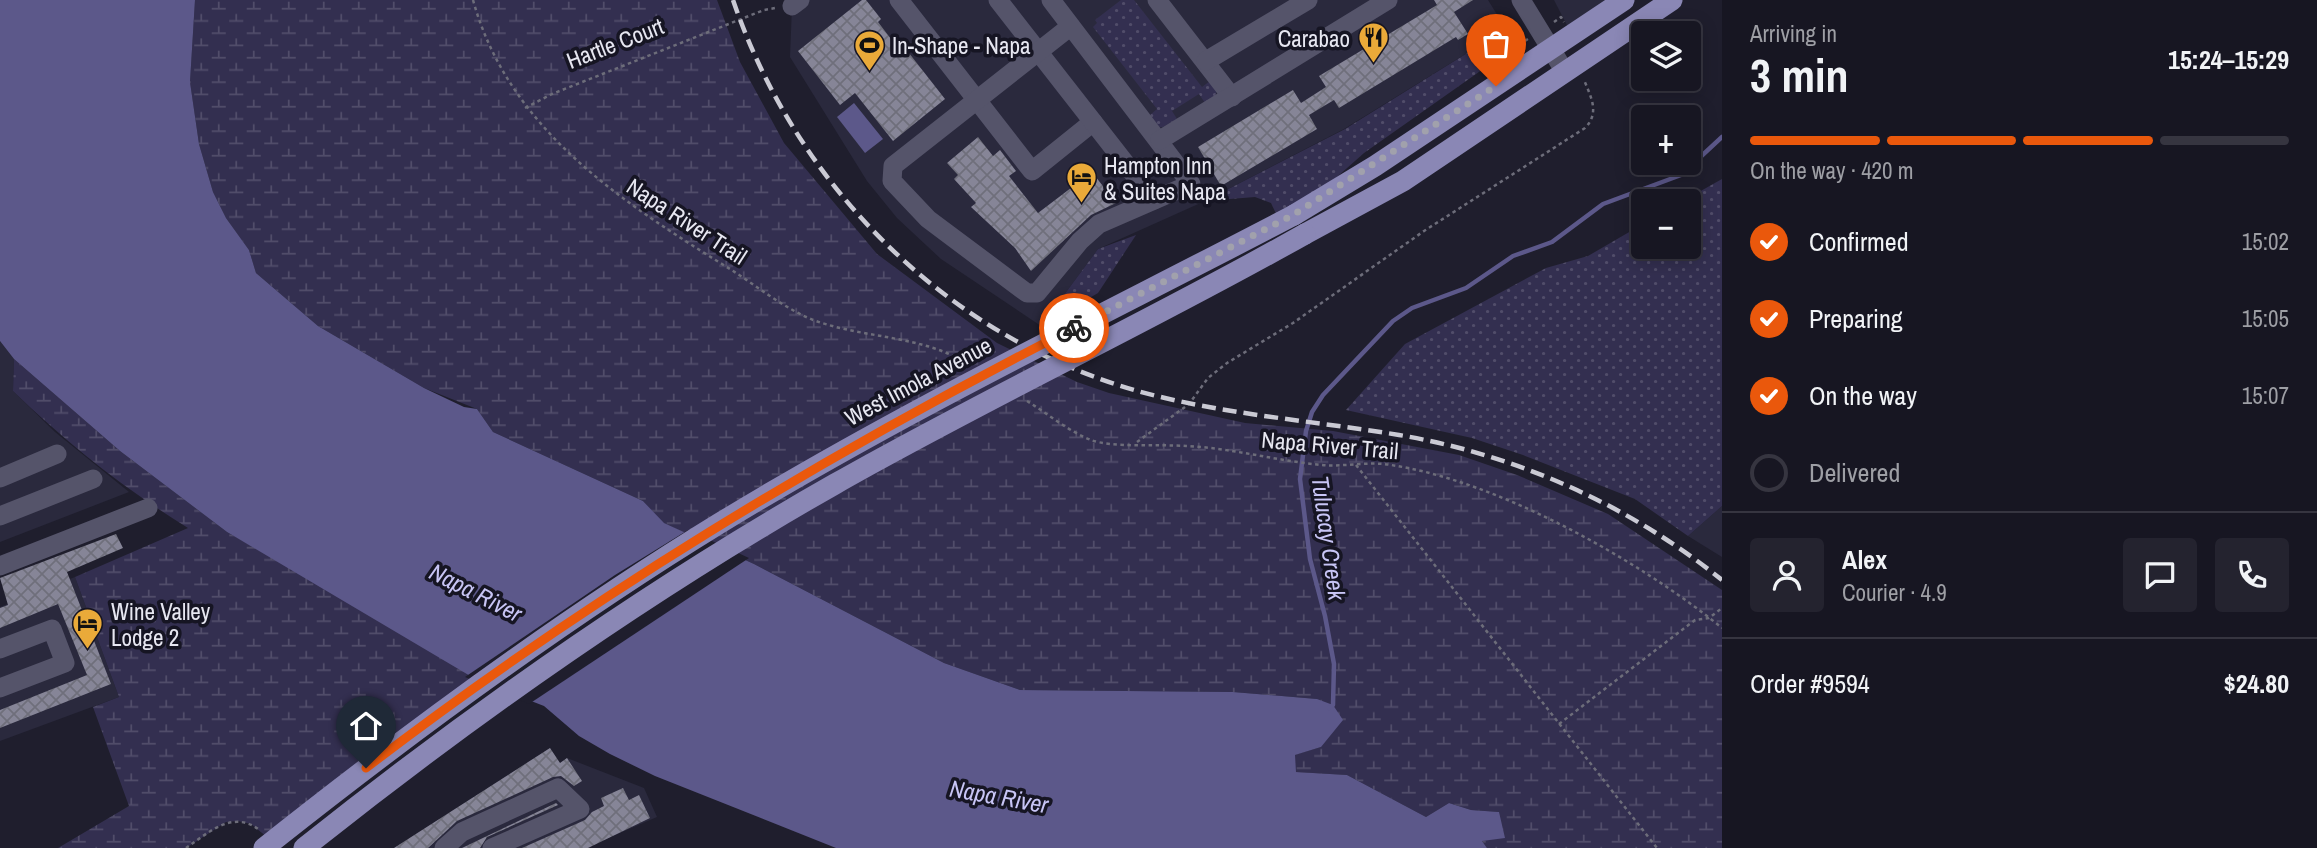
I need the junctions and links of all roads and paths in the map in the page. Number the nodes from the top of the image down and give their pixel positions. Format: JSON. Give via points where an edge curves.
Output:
{"nodes":[{"id":1,"x":473,"y":0,"type":"edge"},
{"id":2,"x":925,"y":0,"type":"edge"},
{"id":3,"x":998,"y":0,"type":"edge"},
{"id":4,"x":1052,"y":0,"type":"edge"},
{"id":5,"x":1157,"y":0,"type":"edge"},
{"id":6,"x":1308,"y":0,"type":"edge"},
{"id":7,"x":1388,"y":0,"type":"edge"},
{"id":8,"x":1521,"y":0,"type":"edge"},
{"id":9,"x":1623,"y":0,"type":"edge"},
{"id":10,"x":1672,"y":0,"type":"edge"},
{"id":11,"x":904,"y":6,"type":"edge"},
{"id":12,"x":764,"y":10,"type":"dead end"},
{"id":13,"x":1071,"y":26,"type":"junction"},
{"id":14,"x":1551,"y":49,"type":"junction"},
{"id":15,"x":1038,"y":52,"type":"junction"},
{"id":16,"x":1206,"y":61,"type":"junction"},
{"id":17,"x":1574,"y":75,"type":"junction"},
{"id":18,"x":1232,"y":97,"type":"junction"},
{"id":19,"x":977,"y":100,"type":"junction"},
{"id":20,"x":525,"y":108,"type":"junction"},
{"id":21,"x":1094,"y":122,"type":"junction"},
{"id":22,"x":1160,"y":140,"type":"junction"},
{"id":23,"x":1154,"y":200,"type":"junction"},
{"id":24,"x":967,"y":363,"type":"dead end"},
{"id":25,"x":1032,"y":404,"type":"dead end"},
{"id":26,"x":1136,"y":443,"type":"junction"},
{"id":27,"x":57,"y":454,"type":"dead end"},
{"id":28,"x":1356,"y":465,"type":"junction"},
{"id":29,"x":0,"y":478,"type":"edge"},
{"id":30,"x":93,"y":479,"type":"dead end"},
{"id":31,"x":148,"y":508,"type":"dead end"},
{"id":32,"x":0,"y":516,"type":"edge"},
{"id":33,"x":0,"y":566,"type":"edge"},
{"id":34,"x":1722,"y":608,"type":"edge"},
{"id":35,"x":1709,"y":618,"type":"junction"},
{"id":36,"x":1722,"y":628,"type":"edge"},
{"id":37,"x":0,"y":649,"type":"edge"},
{"id":38,"x":0,"y":688,"type":"edge"},
{"id":39,"x":1559,"y":723,"type":"junction"},
{"id":40,"x":261,"y":838,"type":"edge"},
{"id":41,"x":186,"y":848,"type":"edge"},
{"id":42,"x":304,"y":848,"type":"edge"},
{"id":43,"x":444,"y":848,"type":"edge"},
{"id":44,"x":492,"y":848,"type":"edge"},
{"id":45,"x":1657,"y":848,"type":"edge"}],
"edges":[{"from":1,"to":20,"type":"path","name":"Napa River Trail","via":[[495,57]]},
{"from":2,"to":11,"type":"street"},
{"from":3,"to":15,"type":"street"},
{"from":4,"to":13,"type":"street"},
{"from":5,"to":16,"type":"street"},
{"from":6,"to":16,"type":"street"},
{"from":7,"to":18,"type":"street"},
{"from":8,"to":14,"type":"street"},
{"from":9,"to":14,"type":"main road","name":"West Imola Avenue"},
{"from":10,"to":17,"type":"main road"},
{"from":11,"to":19,"type":"street"},
{"from":12,"to":20,"type":"path","name":"Hartle Court"},
{"from":13,"to":15,"type":"street"},
{"from":13,"to":22,"type":"street"},
{"from":14,"to":17,"type":"street"},
{"from":14,"to":40,"type":"main road","name":"West Imola Avenue","bridge":true,"via":[[1293,215],[933,401],[720,523],[528,648]]},
{"from":15,"to":19,"type":"street"},
{"from":15,"to":21,"type":"street"},
{"from":16,"to":18,"type":"street"},
{"from":17,"to":26,"type":"path","via":[[1593,101],[1592,121],[1585,128],[1227,363],[1208,378],[1189,404]]},
{"from":17,"to":42,"type":"main road","bridge":true,"via":[[1403,181],[945,424],[734,544],[542,668]]},
{"from":18,"to":22,"type":"street"},
{"from":19,"to":21,"type":"street","via":[[1032,171]]},
{"from":19,"to":23,"type":"street","via":[[893,166],[892,181],[928,219],[1027,293],[1037,293],[1099,224]]},
{"from":20,"to":24,"type":"path","name":"Napa River Trail","via":[[592,176],[649,218],[813,320],[847,331],[925,343]]},
{"from":21,"to":23,"type":"street"},
{"from":22,"to":23,"type":"street","via":[[1191,184]]},
{"from":25,"to":26,"type":"path","name":"Napa River Trail","via":[[1091,440]]},
{"from":26,"to":28,"type":"path","name":"Napa River Trail"},
{"from":27,"to":29,"type":"street"},
{"from":28,"to":35,"type":"path","name":"Napa River Trail","via":[[1388,464],[1418,470],[1549,519],[1665,585]]},
{"from":28,"to":39,"type":"path"},
{"from":30,"to":32,"type":"street"},
{"from":31,"to":33,"type":"street"},
{"from":34,"to":35,"type":"path"},
{"from":35,"to":36,"type":"path","name":"Napa River Trail"},
{"from":35,"to":39,"type":"path","via":[[1695,620]]},
{"from":37,"to":38,"type":"street","via":[[52,629],[65,663]]},
{"from":39,"to":45,"type":"path"},
{"from":40,"to":41,"type":"path","via":[[238,821],[226,822]]},
{"from":43,"to":44,"type":"street","via":[[463,832],[558,788],[580,809]]}]}
